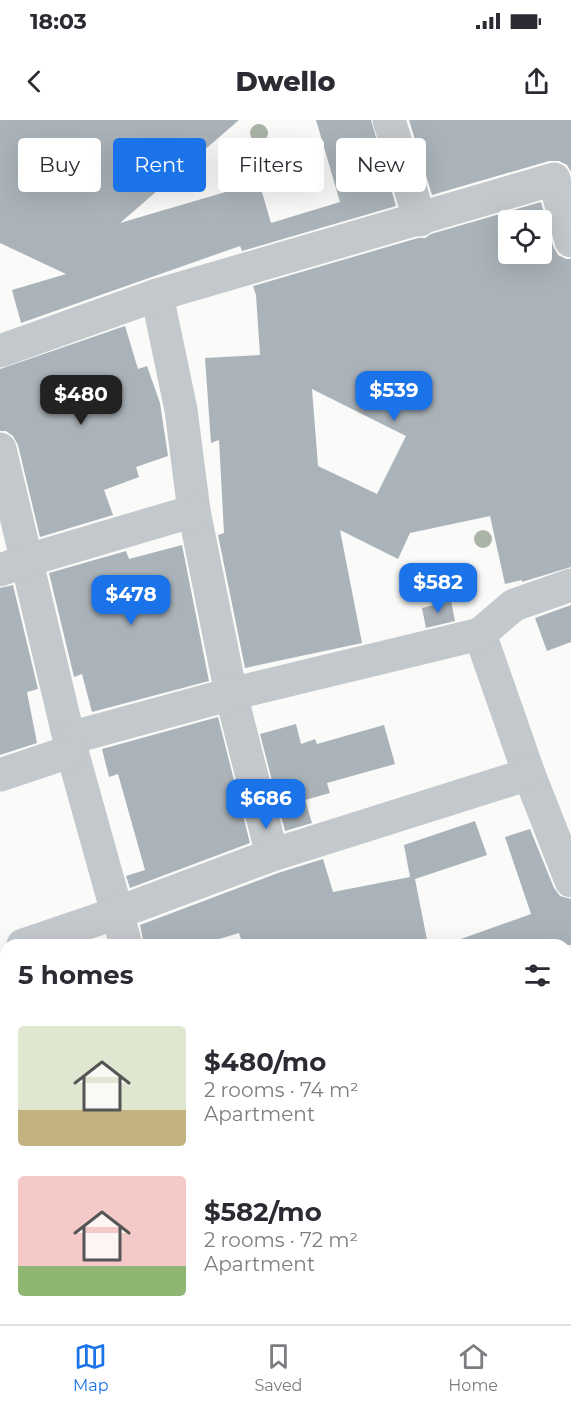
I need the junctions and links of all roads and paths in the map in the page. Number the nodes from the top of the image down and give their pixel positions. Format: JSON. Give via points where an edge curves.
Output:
{"nodes":[{"id":1,"x":389,"y":120,"type":"edge"},
{"id":2,"x":420,"y":220,"type":"junction"},
{"id":3,"x":571,"y":241,"type":"edge"},
{"id":4,"x":157,"y":295,"type":"junction"},
{"id":5,"x":0,"y":351,"type":"edge"},
{"id":6,"x":0,"y":449,"type":"edge"},
{"id":7,"x":194,"y":511,"type":"junction"},
{"id":8,"x":14,"y":565,"type":"edge"},
{"id":9,"x":571,"y":585,"type":"edge"},
{"id":10,"x":480,"y":634,"type":"junction"},
{"id":11,"x":231,"y":694,"type":"junction"},
{"id":12,"x":71,"y":744,"type":"junction"},
{"id":13,"x":529,"y":774,"type":"junction"},
{"id":14,"x":0,"y":775,"type":"edge"},
{"id":15,"x":272,"y":855,"type":"junction"},
{"id":16,"x":571,"y":880,"type":"edge"},
{"id":17,"x":117,"y":913,"type":"junction"},
{"id":18,"x":41,"y":939,"type":"edge"},
{"id":19,"x":124,"y":939,"type":"edge"}],
"edges":[{"from":1,"to":2,"type":"street"},
{"from":2,"to":3,"type":"street","via":[[554,179]]},
{"from":2,"to":4,"type":"street"},
{"from":4,"to":5,"type":"street"},
{"from":4,"to":7,"type":"street","via":[[181,410]]},
{"from":6,"to":8,"type":"street"},
{"from":7,"to":8,"type":"street"},
{"from":7,"to":11,"type":"street"},
{"from":8,"to":12,"type":"street"},
{"from":9,"to":10,"type":"street","via":[[514,605]]},
{"from":10,"to":11,"type":"street"},
{"from":10,"to":13,"type":"street"},
{"from":11,"to":12,"type":"street"},
{"from":11,"to":15,"type":"street"},
{"from":12,"to":14,"type":"street"},
{"from":12,"to":17,"type":"street"},
{"from":13,"to":15,"type":"street"},
{"from":13,"to":16,"type":"street"},
{"from":15,"to":17,"type":"street"},
{"from":17,"to":18,"type":"street"},
{"from":17,"to":19,"type":"street"}]}
